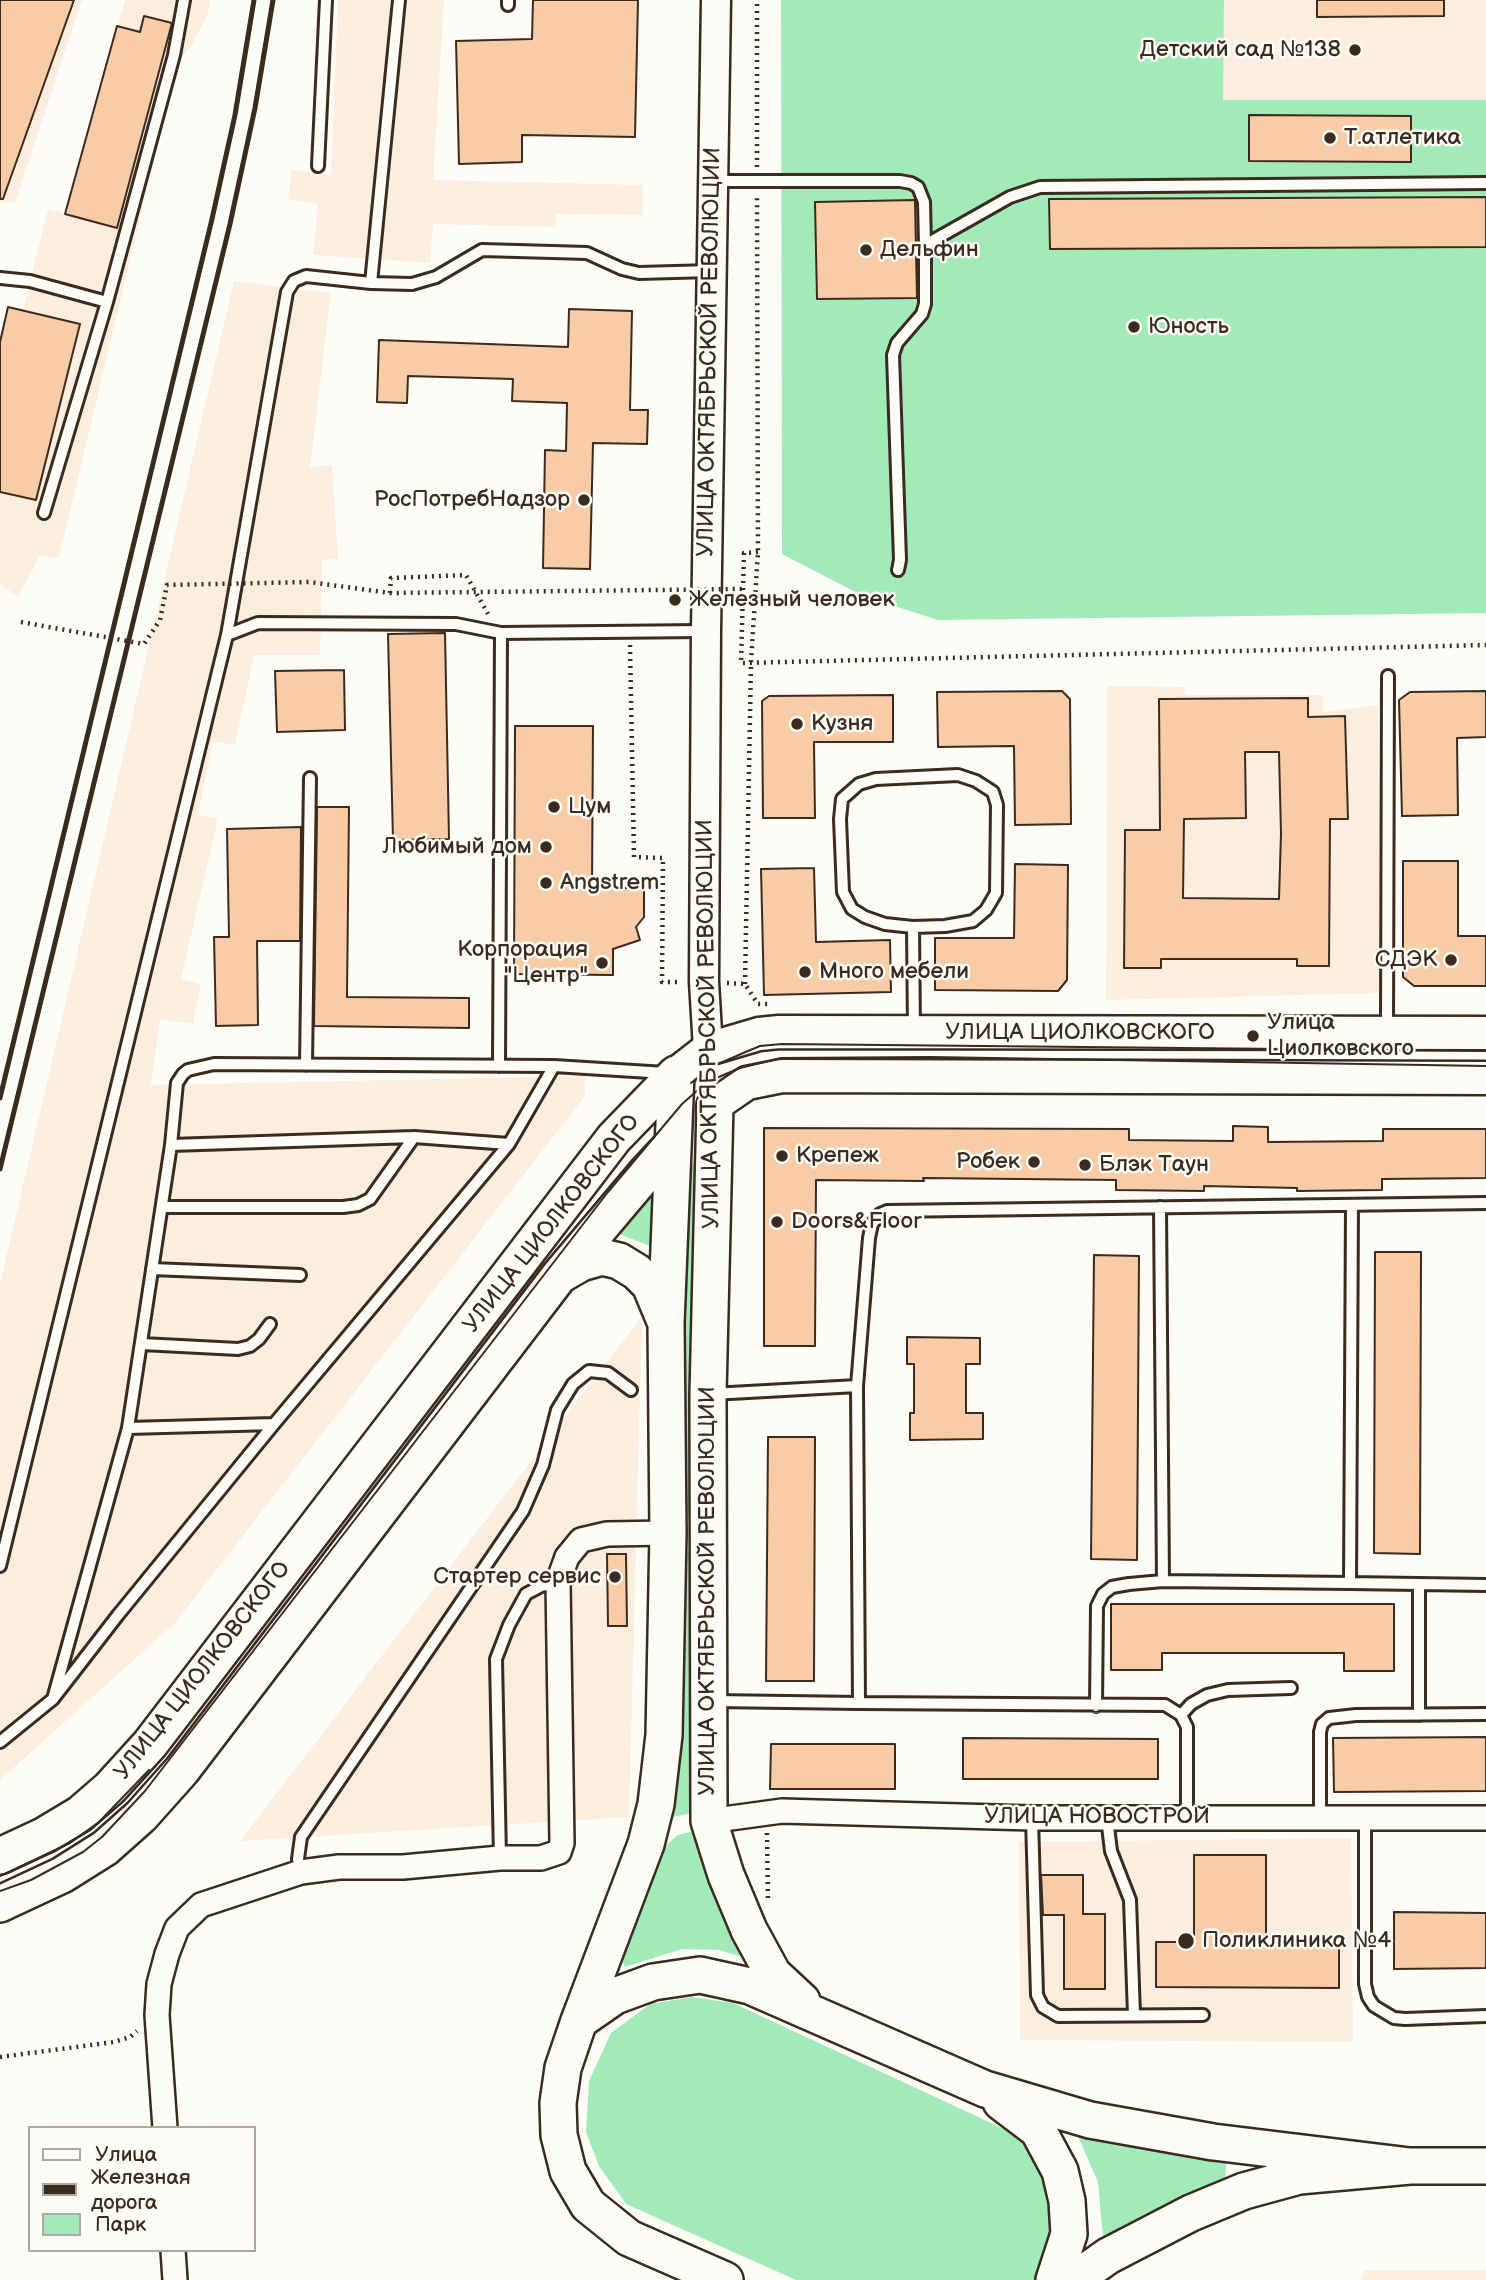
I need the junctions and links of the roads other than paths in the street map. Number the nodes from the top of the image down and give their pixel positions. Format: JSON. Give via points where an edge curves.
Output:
{"nodes":[{"id":1,"x":184,"y":0,"type":"edge"},
{"id":2,"x":326,"y":0,"type":"edge"},
{"id":3,"x":398,"y":0,"type":"edge"},
{"id":4,"x":716,"y":0,"type":"edge"},
{"id":5,"x":318,"y":166,"type":"dead end"},
{"id":6,"x":712,"y":181,"type":"junction"},
{"id":7,"x":1486,"y":183,"type":"edge"},
{"id":8,"x":925,"y":245,"type":"junction"},
{"id":9,"x":711,"y":271,"type":"junction"},
{"id":10,"x":0,"y":278,"type":"edge"},
{"id":11,"x":371,"y":283,"type":"junction"},
{"id":12,"x":107,"y":302,"type":"junction"},
{"id":13,"x":44,"y":513,"type":"dead end"},
{"id":14,"x":898,"y":570,"type":"dead end"},
{"id":15,"x":706,"y":631,"type":"junction"},
{"id":16,"x":501,"y":633,"type":"junction"},
{"id":17,"x":227,"y":635,"type":"junction"},
{"id":18,"x":1388,"y":676,"type":"dead end"},
{"id":19,"x":310,"y":778,"type":"dead end"},
{"id":20,"x":913,"y":926,"type":"junction"},
{"id":21,"x":914,"y":1033,"type":"junction"},
{"id":22,"x":1387,"y":1033,"type":"junction"},
{"id":23,"x":1486,"y":1034,"type":"edge"},
{"id":24,"x":708,"y":1049,"type":"junction"},
{"id":25,"x":306,"y":1065,"type":"junction"},
{"id":26,"x":499,"y":1066,"type":"junction"},
{"id":27,"x":554,"y":1066,"type":"junction"},
{"id":28,"x":676,"y":1074,"type":"junction"},
{"id":29,"x":1486,"y":1078,"type":"edge"},
{"id":30,"x":715,"y":1105,"type":"junction"},
{"id":31,"x":414,"y":1137,"type":"junction"},
{"id":32,"x":509,"y":1144,"type":"junction"},
{"id":33,"x":673,"y":1144,"type":"junction"},
{"id":34,"x":171,"y":1145,"type":"junction"},
{"id":35,"x":1486,"y":1203,"type":"edge"},
{"id":36,"x":1352,"y":1205,"type":"junction"},
{"id":37,"x":162,"y":1207,"type":"junction"},
{"id":38,"x":1160,"y":1207,"type":"junction"},
{"id":39,"x":152,"y":1269,"type":"junction"},
{"id":40,"x":300,"y":1275,"type":"dead end"},
{"id":41,"x":559,"y":1276,"type":"junction"},
{"id":42,"x":666,"y":1323,"type":"junction"},
{"id":43,"x":270,"y":1324,"type":"dead end"},
{"id":44,"x":142,"y":1344,"type":"junction"},
{"id":45,"x":857,"y":1386,"type":"junction"},
{"id":46,"x":631,"y":1390,"type":"dead end"},
{"id":47,"x":708,"y":1394,"type":"junction"},
{"id":48,"x":274,"y":1424,"type":"junction"},
{"id":49,"x":128,"y":1428,"type":"junction"},
{"id":50,"x":707,"y":1531,"type":"junction"},
{"id":51,"x":668,"y":1533,"type":"junction"},
{"id":52,"x":0,"y":1566,"type":"edge"},
{"id":53,"x":1163,"y":1581,"type":"junction"},
{"id":54,"x":558,"y":1583,"type":"junction"},
{"id":55,"x":1350,"y":1583,"type":"junction"},
{"id":56,"x":1419,"y":1586,"type":"junction"},
{"id":57,"x":1486,"y":1586,"type":"edge"},
{"id":58,"x":1291,"y":1688,"type":"dead end"},
{"id":59,"x":53,"y":1699,"type":"junction"},
{"id":60,"x":707,"y":1701,"type":"junction"},
{"id":61,"x":859,"y":1703,"type":"junction"},
{"id":62,"x":1096,"y":1706,"type":"junction"},
{"id":63,"x":1419,"y":1714,"type":"junction"},
{"id":64,"x":1486,"y":1714,"type":"edge"},
{"id":65,"x":1181,"y":1715,"type":"junction"},
{"id":66,"x":0,"y":1742,"type":"edge"},
{"id":67,"x":1186,"y":1817,"type":"junction"},
{"id":68,"x":1032,"y":1818,"type":"junction"},
{"id":69,"x":1107,"y":1818,"type":"junction"},
{"id":70,"x":1320,"y":1818,"type":"junction"},
{"id":71,"x":1365,"y":1818,"type":"junction"},
{"id":72,"x":1486,"y":1818,"type":"edge"},
{"id":73,"x":709,"y":1821,"type":"junction"},
{"id":74,"x":0,"y":1856,"type":"edge"},
{"id":75,"x":500,"y":1858,"type":"junction"},
{"id":76,"x":302,"y":1872,"type":"junction"},
{"id":77,"x":0,"y":1904,"type":"edge"},
{"id":78,"x":817,"y":2015,"type":"junction"},
{"id":79,"x":1134,"y":2015,"type":"junction"},
{"id":80,"x":1202,"y":2015,"type":"dead end"},
{"id":81,"x":1486,"y":2016,"type":"edge"},
{"id":82,"x":579,"y":2021,"type":"junction"},
{"id":83,"x":985,"y":2089,"type":"junction"},
{"id":84,"x":164,"y":2126,"type":"edge"},
{"id":85,"x":1410,"y":2166,"type":"junction"},
{"id":86,"x":1486,"y":2166,"type":"edge"},
{"id":87,"x":173,"y":2252,"type":"edge"},
{"id":88,"x":175,"y":2280,"type":"edge"},
{"id":89,"x":725,"y":2280,"type":"edge"},
{"id":90,"x":1054,"y":2280,"type":"edge"},
{"id":91,"x":1074,"y":2280,"type":"edge"}],
"edges":[{"from":1,"to":12,"type":"lane","via":[[174,55]]},
{"from":2,"to":5,"type":"lane"},
{"from":3,"to":11,"type":"lane"},
{"from":4,"to":6,"type":"street","name":"УЛИЦА ОКТЯБРЬСКОЙ РЕВОЛЮЦИИ"},
{"from":6,"to":8,"type":"lane","via":[[911,183],[918,187],[924,202]]},
{"from":6,"to":9,"type":"street","name":"УЛИЦА ОКТЯБРЬСКОЙ РЕВОЛЮЦИИ"},
{"from":7,"to":8,"type":"lane","via":[[1040,187],[1010,197]]},
{"from":8,"to":14,"type":"lane","via":[[925,304],[893,355]]},
{"from":9,"to":11,"type":"lane","via":[[639,273],[587,253],[482,250],[424,281]]},
{"from":9,"to":15,"type":"street","name":"УЛИЦА ОКТЯБРЬСКОЙ РЕВОЛЮЦИИ"},
{"from":10,"to":12,"type":"lane","via":[[30,281]]},
{"from":11,"to":17,"type":"lane","via":[[306,276],[287,292]]},
{"from":12,"to":13,"type":"lane"},
{"from":15,"to":16,"type":"lane"},
{"from":15,"to":24,"type":"street","name":"УЛИЦА ОКТЯБРЬСКОЙ РЕВОЛЮЦИИ","via":[[704,982]]},
{"from":16,"to":17,"type":"lane","via":[[456,624],[258,623]]},
{"from":16,"to":26,"type":"lane"},
{"from":17,"to":52,"type":"lane"},
{"from":18,"to":22,"type":"lane"},
{"from":19,"to":25,"type":"lane"},
{"from":20,"to":20,"type":"lane","via":[[973,921],[996,893],[997,805],[993,792],[975,780],[958,775],[876,779],[859,784],[842,799],[843,892],[852,909],[885,924]]},
{"from":20,"to":21,"type":"lane"},
{"from":21,"to":22,"type":"main road","name":"УЛИЦА ЦИОЛКОВСКОГО"},
{"from":21,"to":24,"type":"main road","name":"УЛИЦА ЦИОЛКОВСКОГО","via":[[779,1032]]},
{"from":22,"to":23,"type":"main road","name":"УЛИЦА ЦИОЛКОВСКОГО"},
{"from":24,"to":28,"type":"main road","name":"УЛИЦА ЦИОЛКОВСКОГО"},
{"from":24,"to":30,"type":"main road","name":"УЛИЦА ОКТЯБРЬСКОЙ РЕВОЛЮЦИИ"},
{"from":25,"to":26,"type":"lane"},
{"from":25,"to":34,"type":"lane","via":[[214,1064],[188,1070],[177,1083]]},
{"from":26,"to":27,"type":"lane"},
{"from":27,"to":28,"type":"lane"},
{"from":27,"to":32,"type":"lane"},
{"from":28,"to":33,"type":"main road","name":"УЛИЦА ОКТЯБРЬСКОЙ РЕВОЛЮЦИИ"},
{"from":28,"to":74,"type":"main road","name":"УЛИЦА ЦИОЛКОВСКОГО","via":[[614,1138],[150,1744],[80,1814]]},
{"from":29,"to":30,"type":"main road","name":"УЛИЦА ЦИОЛКОВСКОГО","via":[[782,1076],[747,1083]]},
{"from":30,"to":33,"type":"street","name":"УЛИЦА ЦИОЛКОВСКОГО"},
{"from":30,"to":47,"type":"main road","name":"УЛИЦА ОКТЯБРЬСКОЙ РЕВОЛЮЦИИ"},
{"from":31,"to":32,"type":"lane"},
{"from":31,"to":34,"type":"lane"},
{"from":31,"to":37,"type":"lane","via":[[370,1199],[358,1205]]},
{"from":32,"to":48,"type":"lane"},
{"from":33,"to":41,"type":"main road","name":"УЛИЦА ЦИОЛКОВСКОГО"},
{"from":33,"to":42,"type":"main road","name":"УЛИЦА ОКТЯБРЬСКОЙ РЕВОЛЮЦИИ"},
{"from":34,"to":37,"type":"lane"},
{"from":35,"to":36,"type":"lane"},
{"from":36,"to":38,"type":"lane"},
{"from":36,"to":55,"type":"lane"},
{"from":37,"to":39,"type":"lane"},
{"from":38,"to":45,"type":"lane","via":[[898,1209],[880,1214],[869,1238]]},
{"from":38,"to":53,"type":"lane"},
{"from":39,"to":40,"type":"lane"},
{"from":39,"to":44,"type":"lane"},
{"from":41,"to":42,"type":"main road","via":[[602,1257],[618,1261],[650,1285]]},
{"from":41,"to":77,"type":"main road","name":"УЛИЦА ЦИОЛКОВСКОГО","via":[[183,1770],[105,1848],[62,1875]]},
{"from":42,"to":51,"type":"main road","name":"УЛИЦА ОКТЯБРЬСКОЙ РЕВОЛЮЦИИ"},
{"from":43,"to":44,"type":"lane","via":[[259,1339],[238,1349]]},
{"from":44,"to":49,"type":"lane"},
{"from":45,"to":47,"type":"lane"},
{"from":45,"to":61,"type":"lane"},
{"from":46,"to":76,"type":"lane","via":[[608,1373],[589,1371],[573,1384],[557,1410],[543,1465],[523,1511],[301,1837],[298,1859]]},
{"from":47,"to":50,"type":"main road","name":"УЛИЦА ОКТЯБРЬСКОЙ РЕВОЛЮЦИИ"},
{"from":48,"to":49,"type":"lane"},
{"from":48,"to":59,"type":"lane"},
{"from":49,"to":59,"type":"lane"},
{"from":50,"to":51,"type":"main road"},
{"from":50,"to":60,"type":"main road","name":"УЛИЦА ОКТЯБРЬСКОЙ РЕВОЛЮЦИИ"},
{"from":51,"to":54,"type":"street","via":[[607,1534],[581,1540]]},
{"from":51,"to":82,"type":"main road","name":"УЛИЦА ОКТЯБРЬСКОЙ РЕВОЛЮЦИИ","via":[[664,1735],[656,1804],[646,1844]]},
{"from":53,"to":55,"type":"lane"},
{"from":53,"to":62,"type":"lane","via":[[1112,1587],[1103,1594],[1097,1606]]},
{"from":54,"to":75,"type":"lane","via":[[526,1594],[496,1659]]},
{"from":54,"to":75,"type":"street","via":[[562,1843],[559,1852],[550,1856]]},
{"from":55,"to":56,"type":"lane"},
{"from":56,"to":57,"type":"lane"},
{"from":56,"to":63,"type":"lane"},
{"from":58,"to":65,"type":"lane","via":[[1207,1695]]},
{"from":59,"to":66,"type":"lane"},
{"from":60,"to":61,"type":"lane"},
{"from":60,"to":73,"type":"main road","name":"УЛИЦА ОКТЯБРЬСКОЙ РЕВОЛЮЦИИ"},
{"from":61,"to":62,"type":"lane"},
{"from":62,"to":65,"type":"lane","via":[[1165,1705]]},
{"from":63,"to":64,"type":"lane"},
{"from":63,"to":70,"type":"lane","via":[[1340,1716],[1322,1724]]},
{"from":65,"to":67,"type":"lane","via":[[1187,1727]]},
{"from":67,"to":69,"type":"street","name":"УЛИЦА НОВОСТРОЙ"},
{"from":67,"to":70,"type":"street","name":"УЛИЦА НОВОСТРОЙ"},
{"from":68,"to":69,"type":"street","name":"УЛИЦА НОВОСТРОЙ"},
{"from":68,"to":73,"type":"street","name":"УЛИЦА НОВОСТРОЙ","via":[[782,1811]]},
{"from":68,"to":79,"type":"lane","via":[[1040,2003],[1058,2016]]},
{"from":69,"to":79,"type":"lane","via":[[1111,1851],[1130,1900]]},
{"from":70,"to":71,"type":"street","name":"УЛИЦА НОВОСТРОЙ"},
{"from":71,"to":72,"type":"street","name":"УЛИЦА НОВОСТРОЙ"},
{"from":71,"to":81,"type":"lane","via":[[1368,1997],[1383,2012],[1405,2020]]},
{"from":73,"to":78,"type":"main road","name":"УЛИЦА ОКТЯБРЬСКОЙ РЕВОЛЮЦИИ","via":[[735,1897],[773,1974]]},
{"from":75,"to":76,"type":"street"},
{"from":76,"to":84,"type":"street","via":[[201,1905],[177,1928],[159,1984]]},
{"from":78,"to":82,"type":"main road","via":[[750,1986],[700,1975],[653,1982],[615,1996]]},
{"from":78,"to":83,"type":"main road"},
{"from":79,"to":80,"type":"lane"},
{"from":82,"to":89,"type":"main road","name":"УЛИЦА ОКТЯБРЬСКОЙ РЕВОЛЮЦИИ","via":[[558,2104],[559,2135],[568,2171],[588,2205],[629,2238]]},
{"from":83,"to":85,"type":"main road","via":[[1147,2132]]},
{"from":83,"to":90,"type":"main road","via":[[1038,2130],[1060,2171],[1069,2234]]},
{"from":85,"to":86,"type":"main road"},
{"from":85,"to":91,"type":"main road","via":[[1299,2176],[1244,2191],[1191,2213]]},
{"from":87,"to":88,"type":"street"}]}
